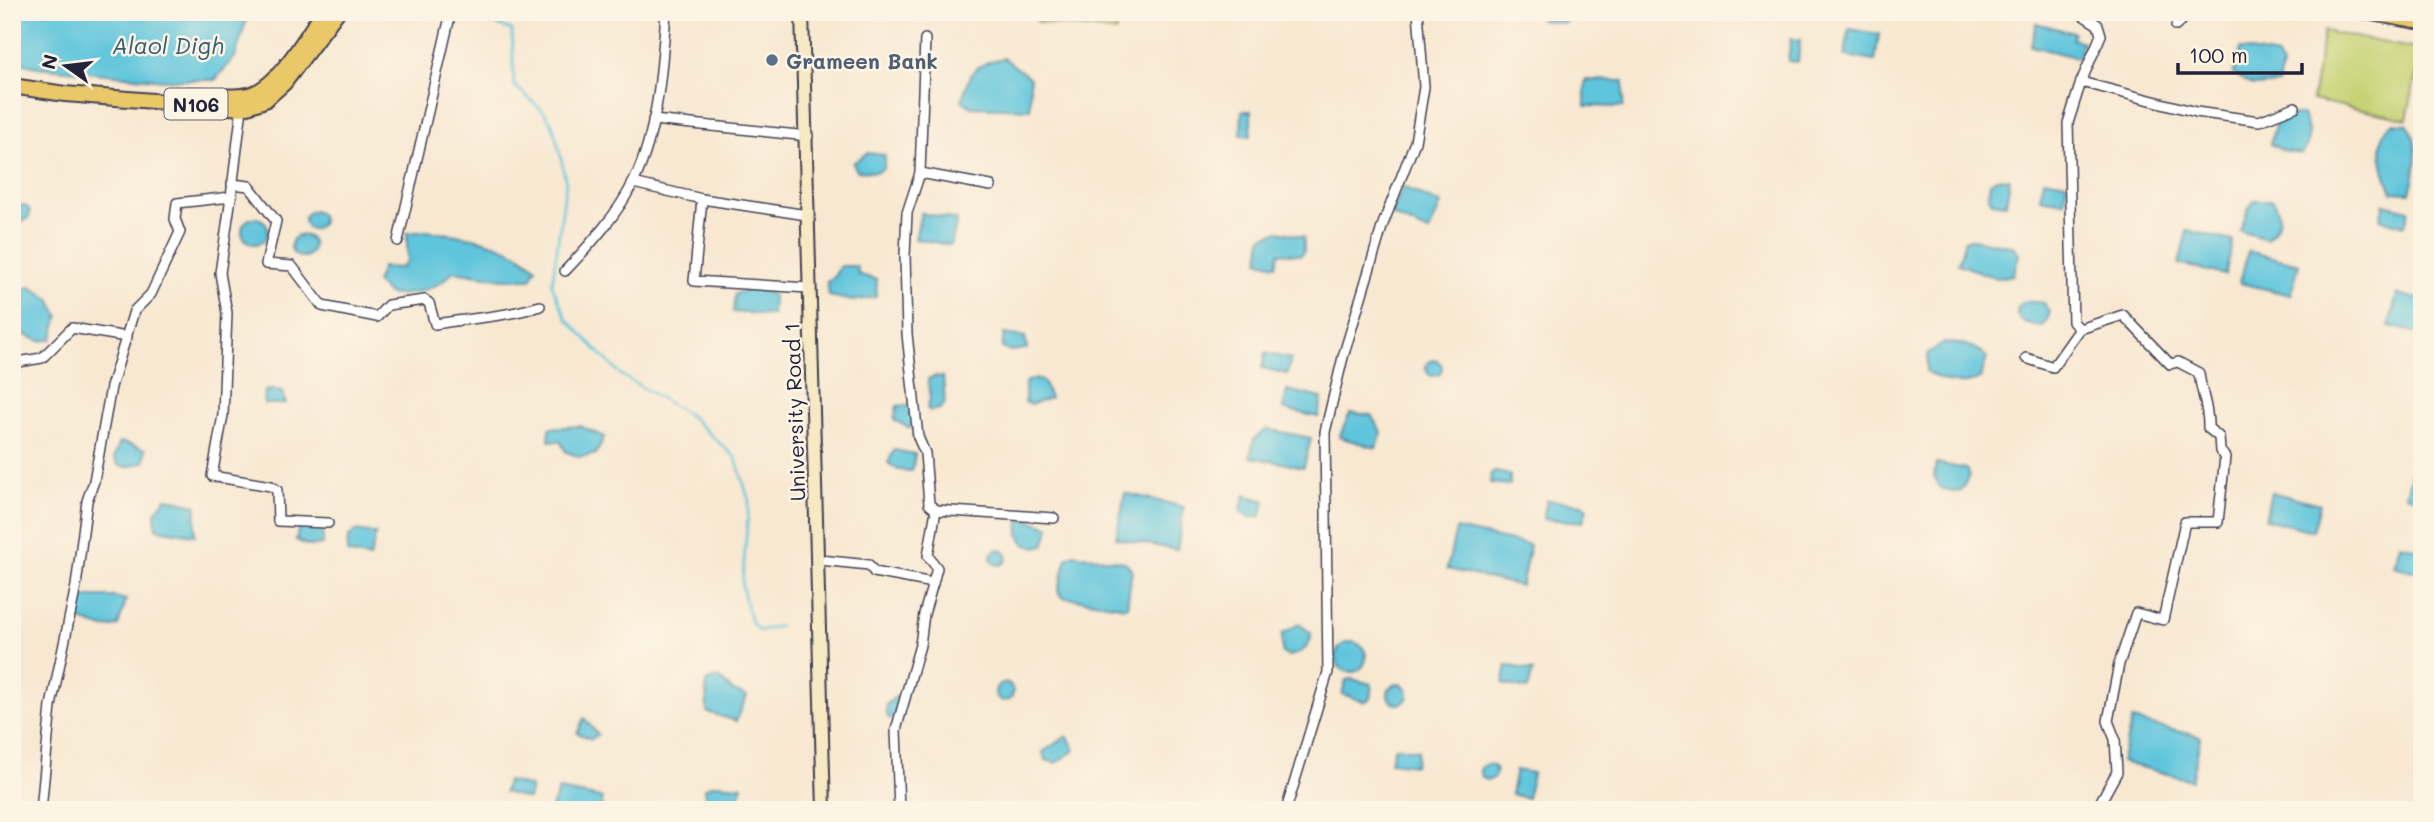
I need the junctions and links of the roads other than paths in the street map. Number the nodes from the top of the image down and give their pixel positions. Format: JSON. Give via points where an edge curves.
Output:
{"nodes":[{"id":1,"x":323,"y":12,"type":"edge"},
{"id":2,"x":337,"y":12,"type":"edge"},
{"id":3,"x":451,"y":12,"type":"edge"},
{"id":4,"x":666,"y":12,"type":"edge"},
{"id":5,"x":802,"y":12,"type":"edge"},
{"id":6,"x":1418,"y":12,"type":"edge"},
{"id":7,"x":2078,"y":12,"type":"edge"},
{"id":8,"x":2189,"y":12,"type":"edge"},
{"id":9,"x":2366,"y":12,"type":"edge"},
{"id":10,"x":2402,"y":12,"type":"edge"},
{"id":11,"x":2422,"y":16,"type":"edge"},
{"id":12,"x":2422,"y":22,"type":"edge"},
{"id":13,"x":2176,"y":26,"type":"dead end"},
{"id":14,"x":925,"y":39,"type":"dead end"},
{"id":15,"x":12,"y":78,"type":"edge"},
{"id":16,"x":2081,"y":82,"type":"junction"},
{"id":17,"x":12,"y":86,"type":"edge"},
{"id":18,"x":2295,"y":107,"type":"dead end"},
{"id":19,"x":242,"y":108,"type":"junction"},
{"id":20,"x":653,"y":120,"type":"junction"},
{"id":21,"x":808,"y":136,"type":"junction"},
{"id":22,"x":920,"y":173,"type":"junction"},
{"id":23,"x":633,"y":183,"type":"junction"},
{"id":24,"x":232,"y":184,"type":"junction"},
{"id":25,"x":991,"y":187,"type":"dead end"},
{"id":26,"x":231,"y":197,"type":"junction"},
{"id":27,"x":702,"y":199,"type":"junction"},
{"id":28,"x":807,"y":215,"type":"junction"},
{"id":29,"x":398,"y":241,"type":"dead end"},
{"id":30,"x":565,"y":271,"type":"dead end"},
{"id":31,"x":808,"y":288,"type":"junction"},
{"id":32,"x":540,"y":306,"type":"dead end"},
{"id":33,"x":2080,"y":329,"type":"junction"},
{"id":34,"x":127,"y":337,"type":"junction"},
{"id":35,"x":2026,"y":358,"type":"dead end"},
{"id":36,"x":12,"y":363,"type":"edge"},
{"id":37,"x":936,"y":510,"type":"junction"},
{"id":38,"x":1054,"y":518,"type":"dead end"},
{"id":39,"x":328,"y":523,"type":"dead end"},
{"id":40,"x":820,"y":560,"type":"junction"},
{"id":41,"x":933,"y":583,"type":"junction"},
{"id":42,"x":41,"y":810,"type":"edge"},
{"id":43,"x":824,"y":810,"type":"edge"},
{"id":44,"x":899,"y":810,"type":"edge"},
{"id":45,"x":1286,"y":810,"type":"edge"},
{"id":46,"x":2096,"y":810,"type":"edge"}],
"edges":[{"from":1,"to":15,"type":"highway","number":"N106","via":[[273,80],[248,95],[79,87]]},
{"from":2,"to":19,"type":"highway","number":"N106","via":[[284,83],[265,100]]},
{"from":3,"to":29,"type":"street"},
{"from":4,"to":20,"type":"street"},
{"from":5,"to":21,"type":"main road","name":"University Road 1"},
{"from":6,"to":45,"type":"street","via":[[1424,87],[1415,142],[1383,223],[1325,432],[1328,672]]},
{"from":7,"to":16,"type":"street","via":[[2098,25],[2101,35]]},
{"from":8,"to":13,"type":"street"},
{"from":9,"to":12,"type":"highway"},
{"from":10,"to":11,"type":"highway"},
{"from":14,"to":22,"type":"street"},
{"from":16,"to":18,"type":"street","via":[[2196,112],[2259,121]]},
{"from":16,"to":33,"type":"street","via":[[2068,123],[2073,322]]},
{"from":17,"to":19,"type":"highway","number":"N106"},
{"from":19,"to":24,"type":"street"},
{"from":20,"to":21,"type":"street"},
{"from":20,"to":23,"type":"street"},
{"from":21,"to":28,"type":"main road","name":"University Road 1"},
{"from":22,"to":25,"type":"street"},
{"from":22,"to":37,"type":"street","via":[[907,213],[907,334],[929,504]]},
{"from":23,"to":27,"type":"street"},
{"from":23,"to":30,"type":"street","via":[[592,242]]},
{"from":24,"to":26,"type":"street"},
{"from":24,"to":32,"type":"street","via":[[249,186],[276,221],[267,265],[292,266],[322,306],[377,317],[388,305],[425,300],[435,324],[502,317]]},
{"from":26,"to":34,"type":"street","via":[[177,203],[175,219],[180,232],[151,294],[134,311]]},
{"from":26,"to":39,"type":"street","via":[[220,273],[227,313],[223,415],[212,477],[277,490],[278,521]]},
{"from":27,"to":28,"type":"street"},
{"from":27,"to":31,"type":"street","via":[[694,281]]},
{"from":28,"to":31,"type":"main road","name":"University Road 1"},
{"from":31,"to":40,"type":"main road","name":"University Road 1"},
{"from":33,"to":35,"type":"street","via":[[2053,367]]},
{"from":33,"to":46,"type":"street","via":[[2123,315],[2170,364],[2178,362],[2200,373],[2208,428],[2219,437],[2225,457],[2218,522],[2185,522],[2163,620],[2136,614],[2119,664],[2108,722],[2115,739],[2116,772]]},
{"from":34,"to":36,"type":"street","via":[[72,328],[42,358]]},
{"from":34,"to":42,"type":"street","via":[[111,387],[87,501],[76,586],[51,706]]},
{"from":37,"to":38,"type":"street"},
{"from":37,"to":41,"type":"street","via":[[928,556],[937,568]]},
{"from":40,"to":41,"type":"street","via":[[869,565],[874,572]]},
{"from":40,"to":43,"type":"main road","name":"University Road 1"},
{"from":41,"to":44,"type":"street","via":[[896,730]]}]}
